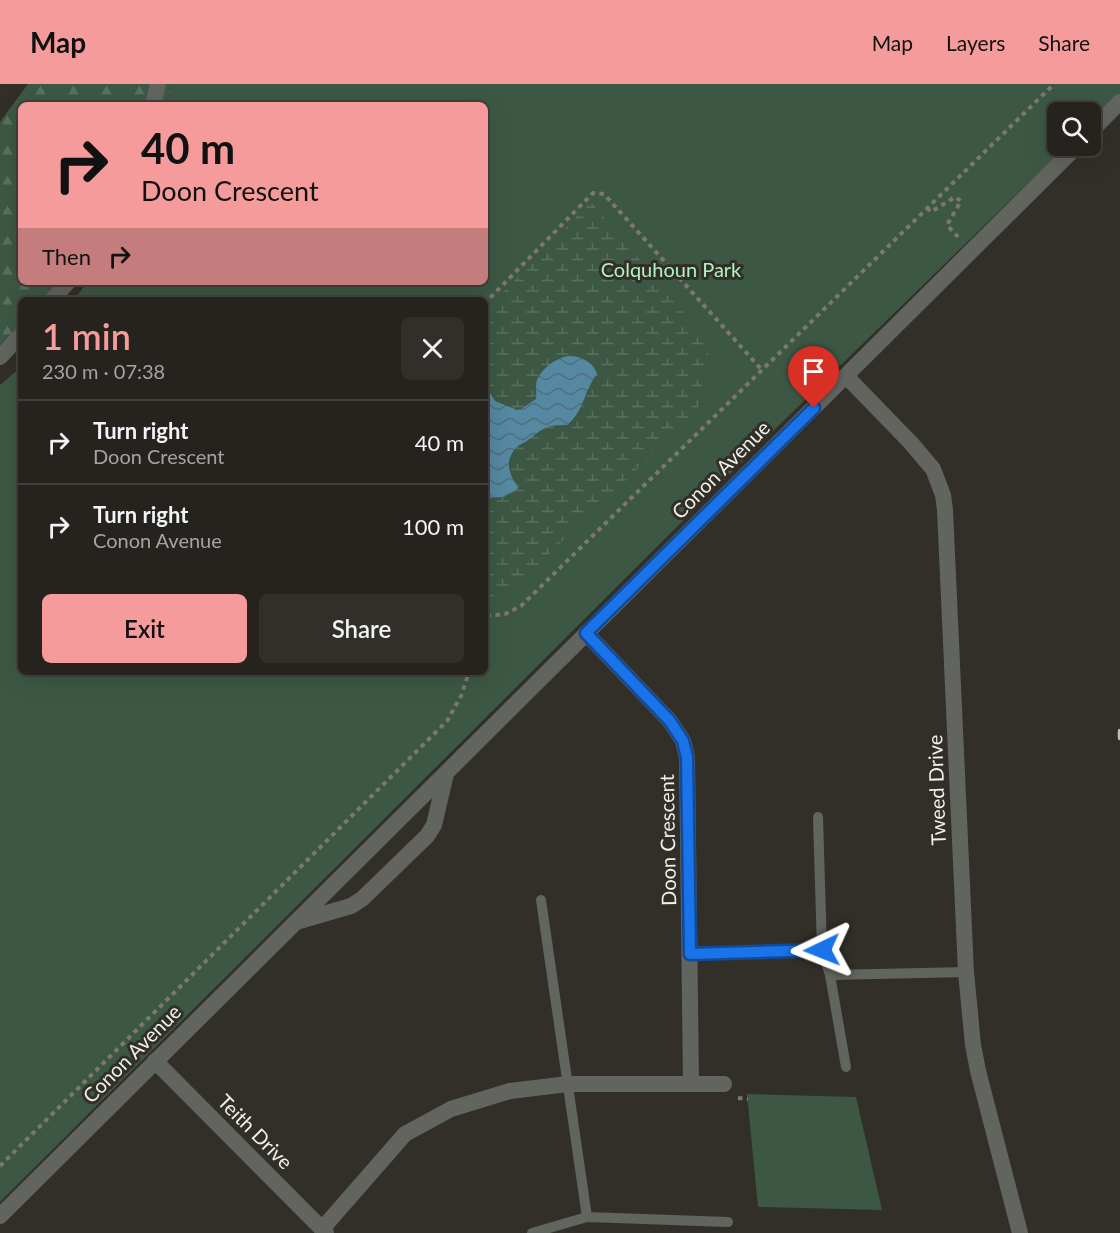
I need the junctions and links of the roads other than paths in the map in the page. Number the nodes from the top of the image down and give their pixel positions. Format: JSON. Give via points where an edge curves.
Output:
{"nodes":[{"id":1,"x":158,"y":84,"type":"edge"},
{"id":2,"x":154,"y":102,"type":"edge"},
{"id":3,"x":1120,"y":102,"type":"edge"},
{"id":4,"x":1101,"y":121,"type":"edge"},
{"id":5,"x":1067,"y":156,"type":"edge"},
{"id":6,"x":65,"y":285,"type":"edge"},
{"id":7,"x":55,"y":297,"type":"edge"},
{"id":8,"x":18,"y":338,"type":"edge"},
{"id":9,"x":0,"y":357,"type":"edge"},
{"id":10,"x":846,"y":376,"type":"junction"},
{"id":11,"x":586,"y":633,"type":"junction"},
{"id":12,"x":446,"y":773,"type":"junction"},
{"id":13,"x":818,"y":816,"type":"dead end"},
{"id":14,"x":541,"y":900,"type":"dead end"},
{"id":15,"x":294,"y":923,"type":"junction"},
{"id":16,"x":822,"y":950,"type":"junction"},
{"id":17,"x":690,"y":954,"type":"junction"},
{"id":18,"x":966,"y":972,"type":"junction"},
{"id":19,"x":830,"y":975,"type":"junction"},
{"id":20,"x":155,"y":1061,"type":"junction"},
{"id":21,"x":846,"y":1067,"type":"dead end"},
{"id":22,"x":568,"y":1084,"type":"junction"},
{"id":23,"x":691,"y":1084,"type":"junction"},
{"id":24,"x":724,"y":1084,"type":"dead end"},
{"id":25,"x":0,"y":1216,"type":"edge"},
{"id":26,"x":587,"y":1217,"type":"junction"},
{"id":27,"x":728,"y":1222,"type":"dead end"},
{"id":28,"x":324,"y":1231,"type":"edge"},
{"id":29,"x":532,"y":1233,"type":"edge"},
{"id":30,"x":1020,"y":1233,"type":"edge"}],
"edges":[{"from":1,"to":2,"type":"street"},
{"from":3,"to":4,"type":"street"},
{"from":5,"to":10,"type":"street","name":"Conon Avenue"},
{"from":6,"to":7,"type":"street"},
{"from":8,"to":9,"type":"street"},
{"from":10,"to":11,"type":"street","name":"Conon Avenue"},
{"from":10,"to":18,"type":"street","name":"Tweed Drive","via":[[921,454],[933,469],[943,495]]},
{"from":11,"to":12,"type":"street","name":"Conon Avenue"},
{"from":11,"to":17,"type":"street","name":"Doon Crescent","via":[[670,721],[683,741],[687,757]]},
{"from":12,"to":15,"type":"street","name":"Conon Avenue"},
{"from":12,"to":15,"type":"street","name":"Conon Avenue","via":[[434,825],[427,836],[363,899]]},
{"from":13,"to":16,"type":"lane"},
{"from":14,"to":22,"type":"lane"},
{"from":15,"to":20,"type":"street","name":"Conon Avenue"},
{"from":16,"to":17,"type":"lane"},
{"from":16,"to":19,"type":"lane"},
{"from":17,"to":23,"type":"street","name":"Doon Crescent"},
{"from":18,"to":19,"type":"lane"},
{"from":18,"to":30,"type":"street","name":"Tweed Drive","via":[[978,1071]]},
{"from":19,"to":21,"type":"lane"},
{"from":20,"to":25,"type":"street","name":"Conon Avenue"},
{"from":20,"to":28,"type":"street","name":"Teith Drive"},
{"from":22,"to":23,"type":"street"},
{"from":22,"to":26,"type":"lane"},
{"from":22,"to":28,"type":"street","via":[[483,1098],[451,1109],[405,1134]]},
{"from":23,"to":24,"type":"street"},
{"from":26,"to":27,"type":"lane"},
{"from":26,"to":29,"type":"lane"}]}
